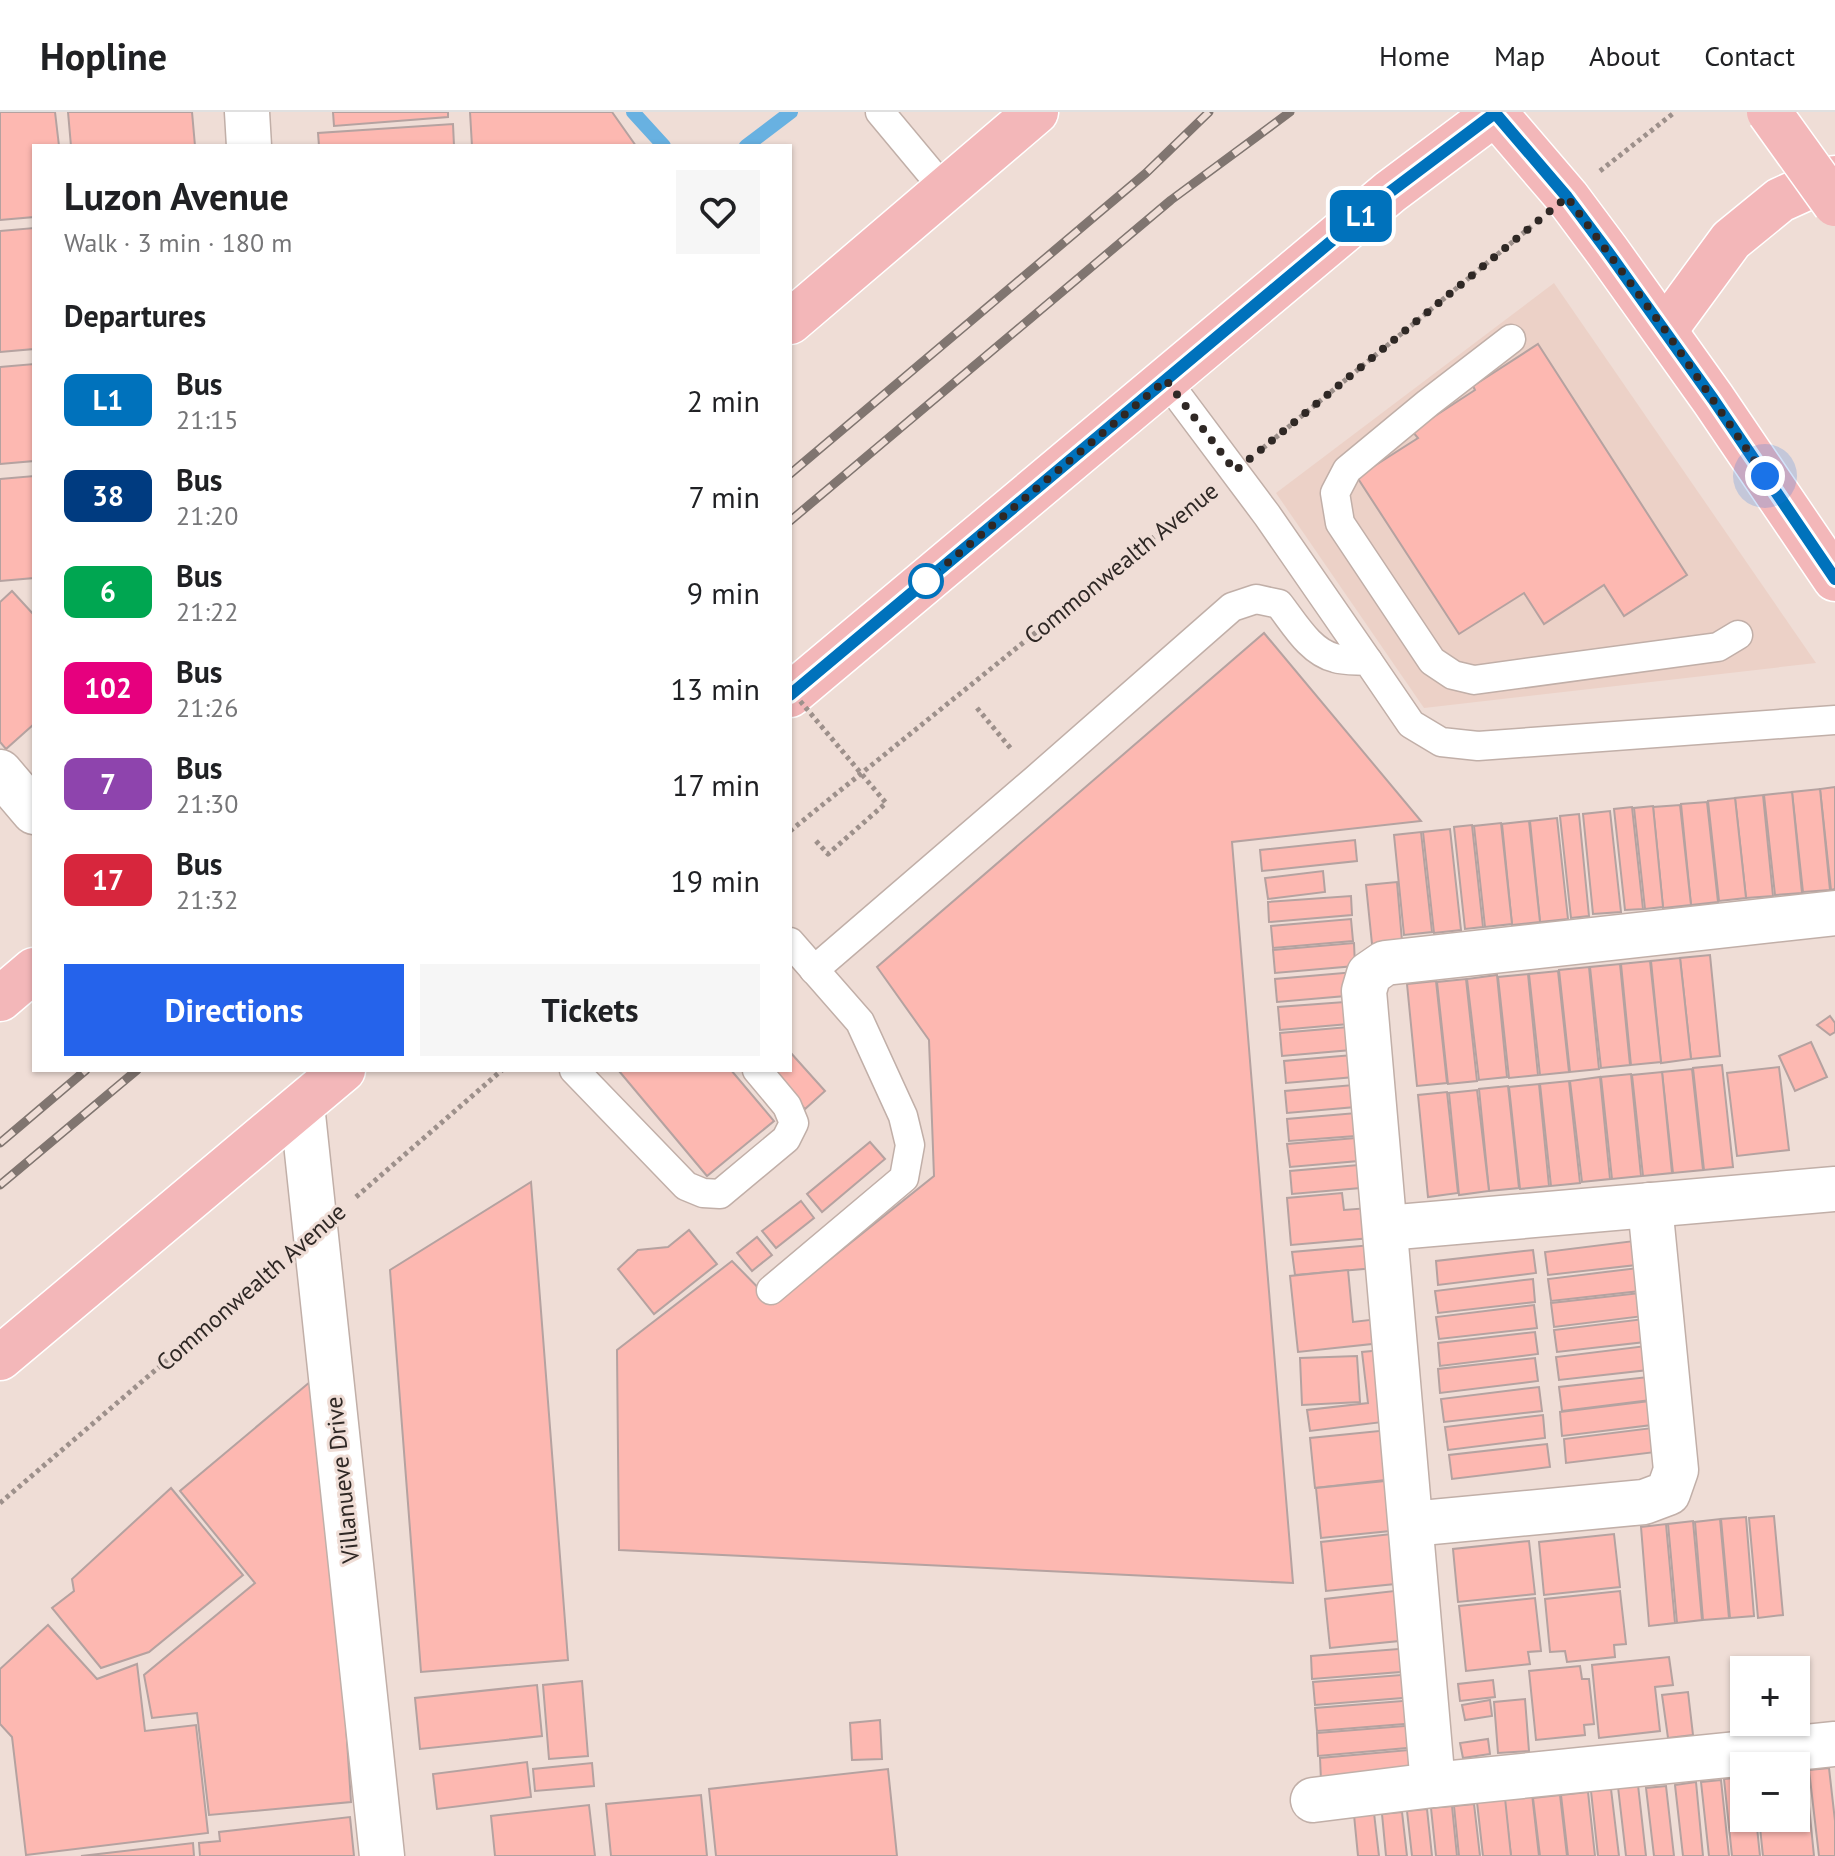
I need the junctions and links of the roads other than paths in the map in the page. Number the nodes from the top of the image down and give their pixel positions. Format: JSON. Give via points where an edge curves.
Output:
{"nodes":[{"id":1,"x":247,"y":112,"type":"edge"},
{"id":2,"x":880,"y":112,"type":"edge"},
{"id":3,"x":1036,"y":112,"type":"edge"},
{"id":4,"x":1769,"y":112,"type":"edge"},
{"id":5,"x":1496,"y":113,"type":"edge"},
{"id":6,"x":249,"y":144,"type":"edge"},
{"id":7,"x":1835,"y":178,"type":"edge"},
{"id":8,"x":945,"y":190,"type":"junction"},
{"id":9,"x":1835,"y":204,"type":"edge"},
{"id":10,"x":792,"y":320,"type":"edge"},
{"id":11,"x":1665,"y":330,"type":"junction"},
{"id":12,"x":1511,"y":339,"type":"dead end"},
{"id":13,"x":1166,"y":380,"type":"junction"},
{"id":14,"x":1835,"y":579,"type":"edge"},
{"id":15,"x":1738,"y":635,"type":"dead end"},
{"id":16,"x":1368,"y":661,"type":"junction"},
{"id":17,"x":792,"y":693,"type":"edge"},
{"id":18,"x":1835,"y":720,"type":"edge"},
{"id":19,"x":0,"y":772,"type":"edge"},
{"id":20,"x":32,"y":810,"type":"edge"},
{"id":21,"x":1835,"y":913,"type":"edge"},
{"id":22,"x":792,"y":944,"type":"edge"},
{"id":23,"x":814,"y":970,"type":"junction"},
{"id":24,"x":32,"y":972,"type":"edge"},
{"id":25,"x":0,"y":999,"type":"edge"},
{"id":26,"x":341,"y":1072,"type":"edge"},
{"id":27,"x":576,"y":1072,"type":"edge"},
{"id":28,"x":759,"y":1072,"type":"edge"},
{"id":29,"x":302,"y":1105,"type":"junction"},
{"id":30,"x":1835,"y":1189,"type":"edge"},
{"id":31,"x":1650,"y":1205,"type":"junction"},
{"id":32,"x":1386,"y":1228,"type":"junction"},
{"id":33,"x":771,"y":1290,"type":"dead end"},
{"id":34,"x":0,"y":1358,"type":"edge"},
{"id":35,"x":1411,"y":1524,"type":"junction"},
{"id":36,"x":1835,"y":1744,"type":"edge"},
{"id":37,"x":1433,"y":1785,"type":"junction"},
{"id":38,"x":1313,"y":1800,"type":"dead end"},
{"id":39,"x":382,"y":1856,"type":"edge"}],
"edges":[{"from":1,"to":6,"type":"street"},
{"from":2,"to":8,"type":"lane"},
{"from":3,"to":8,"type":"main road"},
{"from":4,"to":9,"type":"main road","bridge":true},
{"from":5,"to":11,"type":"main road","via":[[1567,197]]},
{"from":5,"to":13,"type":"main road","via":[[1390,192]]},
{"from":7,"to":11,"type":"main road","via":[[1780,200],[1731,240]]},
{"from":8,"to":10,"type":"main road"},
{"from":11,"to":14,"type":"main road"},
{"from":12,"to":15,"type":"lane","via":[[1347,470],[1335,493],[1340,523],[1432,661],[1453,675],[1474,680],[1718,647]]},
{"from":13,"to":16,"type":"lane"},
{"from":13,"to":17,"type":"main road"},
{"from":16,"to":18,"type":"lane","via":[[1411,724],[1441,742],[1478,746]]},
{"from":16,"to":23,"type":"lane","via":[[1323,654],[1279,604],[1256,599],[1232,607]]},
{"from":19,"to":20,"type":"street"},
{"from":21,"to":32,"type":"street","via":[[1385,963],[1377,968],[1369,974],[1364,991]]},
{"from":22,"to":23,"type":"lane"},
{"from":23,"to":33,"type":"lane","via":[[860,1022],[903,1116],[910,1145],[904,1178]]},
{"from":24,"to":25,"type":"main road"},
{"from":26,"to":29,"type":"main road"},
{"from":27,"to":28,"type":"lane","via":[[686,1186],[720,1194],[786,1139],[794,1123]]},
{"from":29,"to":34,"type":"main road"},
{"from":29,"to":39,"type":"street","name":"Villanueve Drive"},
{"from":30,"to":31,"type":"street"},
{"from":31,"to":32,"type":"street"},
{"from":31,"to":35,"type":"street","via":[[1676,1470],[1668,1493],[1644,1502]]},
{"from":32,"to":35,"type":"street"},
{"from":35,"to":37,"type":"street"},
{"from":36,"to":37,"type":"street"},
{"from":37,"to":38,"type":"street"}]}
